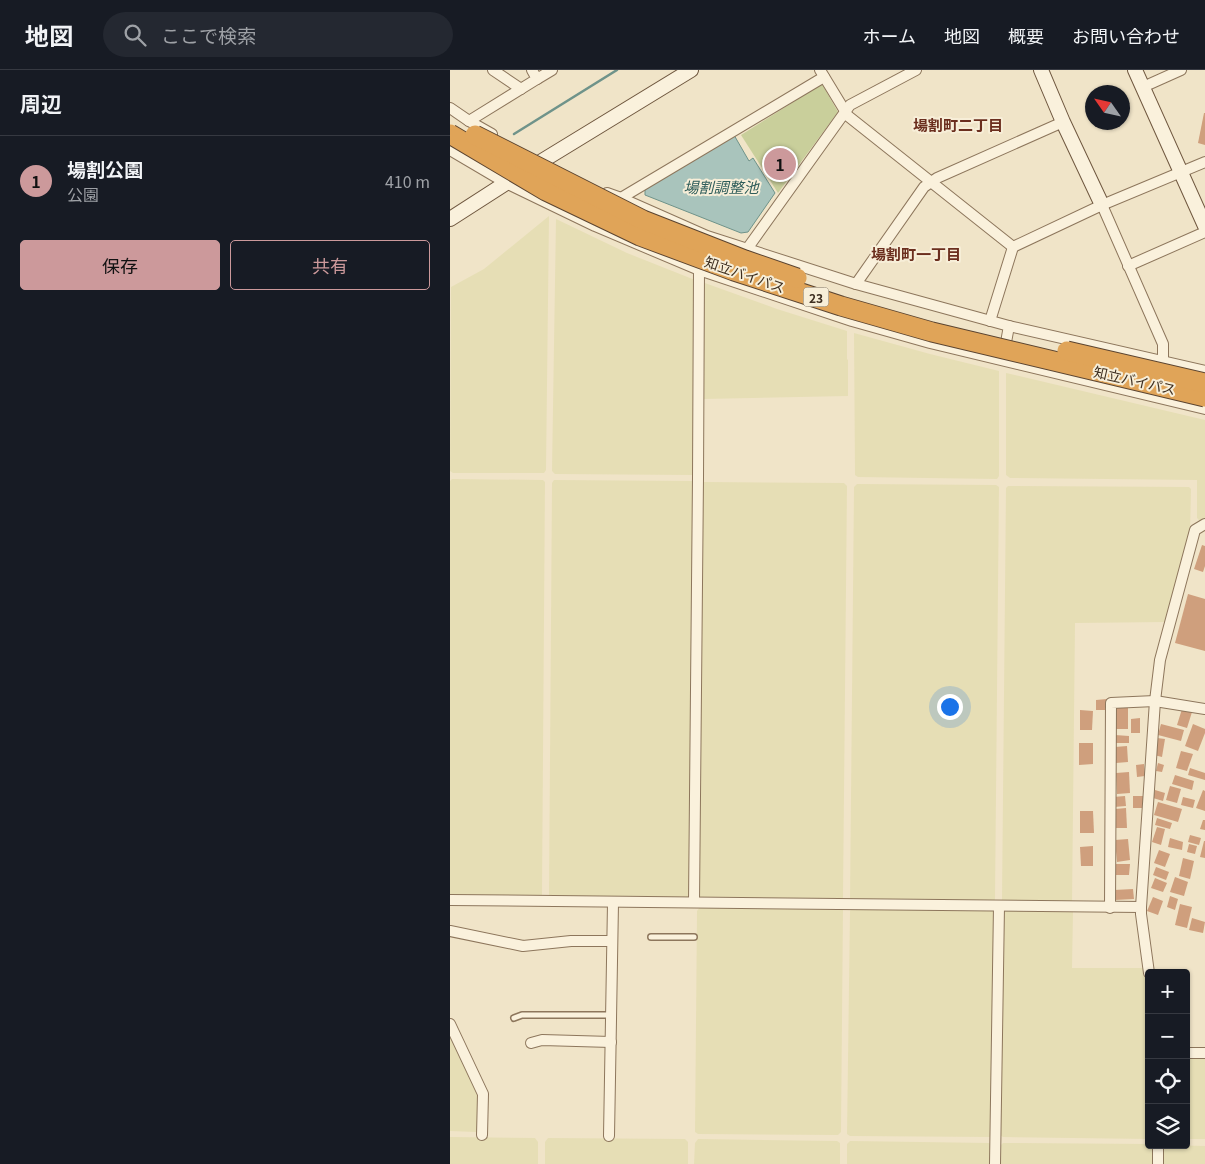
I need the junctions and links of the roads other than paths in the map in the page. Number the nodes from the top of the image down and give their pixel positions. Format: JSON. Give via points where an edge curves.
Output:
{"nodes":[{"id":1,"x":493,"y":70,"type":"edge"},
{"id":2,"x":552,"y":70,"type":"edge"},
{"id":3,"x":691,"y":70,"type":"edge"},
{"id":4,"x":916,"y":70,"type":"edge"},
{"id":5,"x":1041,"y":70,"type":"edge"},
{"id":6,"x":1135,"y":70,"type":"edge"},
{"id":7,"x":1181,"y":70,"type":"edge"},
{"id":8,"x":822,"y":73,"type":"edge"},
{"id":9,"x":535,"y":75,"type":"edge"},
{"id":10,"x":1143,"y":87,"type":"junction"},
{"id":11,"x":520,"y":90,"type":"junction"},
{"id":12,"x":450,"y":108,"type":"edge"},
{"id":13,"x":845,"y":111,"type":"junction"},
{"id":14,"x":450,"y":121,"type":"edge"},
{"id":15,"x":469,"y":121,"type":"junction"},
{"id":16,"x":1063,"y":122,"type":"junction"},
{"id":17,"x":450,"y":134,"type":"edge"},
{"id":18,"x":450,"y":150,"type":"edge"},
{"id":19,"x":542,"y":161,"type":"junction"},
{"id":20,"x":1205,"y":162,"type":"edge"},
{"id":21,"x":1181,"y":172,"type":"junction"},
{"id":22,"x":931,"y":181,"type":"junction"},
{"id":23,"x":506,"y":183,"type":"junction"},
{"id":24,"x":621,"y":198,"type":"junction"},
{"id":25,"x":1102,"y":205,"type":"junction"},
{"id":26,"x":450,"y":220,"type":"edge"},
{"id":27,"x":1205,"y":226,"type":"edge"},
{"id":28,"x":1205,"y":232,"type":"edge"},
{"id":29,"x":707,"y":236,"type":"junction"},
{"id":30,"x":1013,"y":247,"type":"junction"},
{"id":31,"x":747,"y":249,"type":"junction"},
{"id":32,"x":1128,"y":266,"type":"junction"},
{"id":33,"x":699,"y":270,"type":"junction"},
{"id":34,"x":856,"y":284,"type":"junction"},
{"id":35,"x":990,"y":321,"type":"junction"},
{"id":36,"x":1009,"y":326,"type":"junction"},
{"id":37,"x":1003,"y":362,"type":"junction"},
{"id":38,"x":1164,"y":362,"type":"junction"},
{"id":39,"x":1205,"y":371,"type":"edge"},
{"id":40,"x":1205,"y":383,"type":"edge"},
{"id":41,"x":1205,"y":397,"type":"edge"},
{"id":42,"x":1158,"y":398,"type":"junction"},
{"id":43,"x":1205,"y":409,"type":"edge"},
{"id":44,"x":1205,"y":524,"type":"edge"},
{"id":45,"x":1155,"y":701,"type":"junction"},
{"id":46,"x":1205,"y":709,"type":"edge"},
{"id":47,"x":450,"y":900,"type":"edge"},
{"id":48,"x":694,"y":902,"type":"junction"},
{"id":49,"x":613,"y":903,"type":"junction"},
{"id":50,"x":999,"y":906,"type":"junction"},
{"id":51,"x":1142,"y":907,"type":"junction"},
{"id":52,"x":1110,"y":908,"type":"junction"},
{"id":53,"x":450,"y":932,"type":"edge"},
{"id":54,"x":651,"y":937,"type":"dead end"},
{"id":55,"x":694,"y":938,"type":"dead end"},
{"id":56,"x":612,"y":941,"type":"junction"},
{"id":57,"x":1148,"y":969,"type":"edge"},
{"id":58,"x":611,"y":1015,"type":"junction"},
{"id":59,"x":514,"y":1018,"type":"dead end"},
{"id":60,"x":450,"y":1024,"type":"edge"},
{"id":61,"x":610,"y":1042,"type":"junction"},
{"id":62,"x":530,"y":1043,"type":"dead end"},
{"id":63,"x":1190,"y":1053,"type":"edge"},
{"id":64,"x":1205,"y":1053,"type":"edge"},
{"id":65,"x":482,"y":1135,"type":"dead end"},
{"id":66,"x":609,"y":1136,"type":"dead end"},
{"id":67,"x":1158,"y":1149,"type":"edge"},
{"id":68,"x":995,"y":1164,"type":"edge"},
{"id":69,"x":1158,"y":1164,"type":"edge"}],
"edges":[{"from":1,"to":11,"type":"street"},
{"from":2,"to":9,"type":"street"},
{"from":3,"to":19,"type":"street"},
{"from":4,"to":13,"type":"street","via":[[850,105]]},
{"from":5,"to":16,"type":"street"},
{"from":6,"to":10,"type":"street"},
{"from":7,"to":10,"type":"street"},
{"from":8,"to":13,"type":"street"},
{"from":8,"to":24,"type":"street"},
{"from":9,"to":11,"type":"street"},
{"from":10,"to":21,"type":"street"},
{"from":11,"to":15,"type":"street"},
{"from":12,"to":15,"type":"street"},
{"from":13,"to":22,"type":"street"},
{"from":13,"to":31,"type":"street"},
{"from":14,"to":40,"type":"highway","name":"知立バイパス","number":"23","bridge":true,"via":[[643,220],[745,260],[937,321]]},
{"from":15,"to":19,"type":"street"},
{"from":16,"to":22,"type":"street"},
{"from":16,"to":25,"type":"street"},
{"from":17,"to":41,"type":"highway","name":"知立バイパス","number":"23","bridge":true,"via":[[546,191],[640,236],[734,271],[932,332]]},
{"from":18,"to":23,"type":"street"},
{"from":19,"to":23,"type":"street"},
{"from":19,"to":24,"type":"street","via":[[600,191]]},
{"from":20,"to":21,"type":"street"},
{"from":21,"to":25,"type":"street"},
{"from":21,"to":27,"type":"street"},
{"from":22,"to":30,"type":"street"},
{"from":22,"to":34,"type":"street"},
{"from":23,"to":26,"type":"street"},
{"from":23,"to":33,"type":"street","via":[[554,209]]},
{"from":24,"to":29,"type":"street"},
{"from":25,"to":30,"type":"street"},
{"from":25,"to":32,"type":"street"},
{"from":28,"to":32,"type":"street"},
{"from":29,"to":31,"type":"street"},
{"from":29,"to":33,"type":"street"},
{"from":30,"to":35,"type":"street"},
{"from":31,"to":34,"type":"street"},
{"from":32,"to":38,"type":"street","via":[[1163,344]]},
{"from":33,"to":37,"type":"street","via":[[852,321]]},
{"from":33,"to":48,"type":"street"},
{"from":34,"to":35,"type":"street"},
{"from":35,"to":36,"type":"street"},
{"from":36,"to":37,"type":"street"},
{"from":36,"to":38,"type":"street"},
{"from":37,"to":42,"type":"street"},
{"from":38,"to":39,"type":"street"},
{"from":38,"to":42,"type":"street"},
{"from":42,"to":43,"type":"street"},
{"from":44,"to":45,"type":"street","via":[[1195,530],[1160,660]]},
{"from":45,"to":46,"type":"street"},
{"from":45,"to":51,"type":"street"},
{"from":45,"to":52,"type":"street","via":[[1111,703]]},
{"from":47,"to":49,"type":"street"},
{"from":48,"to":49,"type":"street"},
{"from":48,"to":50,"type":"street"},
{"from":49,"to":56,"type":"street"},
{"from":50,"to":52,"type":"street"},
{"from":50,"to":68,"type":"street"},
{"from":51,"to":52,"type":"street"},
{"from":51,"to":57,"type":"street"},
{"from":53,"to":56,"type":"street","via":[[523,946]]},
{"from":54,"to":55,"type":"lane"},
{"from":56,"to":58,"type":"street"},
{"from":58,"to":59,"type":"lane","via":[[522,1015]]},
{"from":58,"to":61,"type":"street"},
{"from":60,"to":65,"type":"street","via":[[483,1094]]},
{"from":61,"to":62,"type":"street","via":[[542,1040]]},
{"from":61,"to":66,"type":"street"},
{"from":63,"to":64,"type":"street"},
{"from":67,"to":69,"type":"street"}]}
